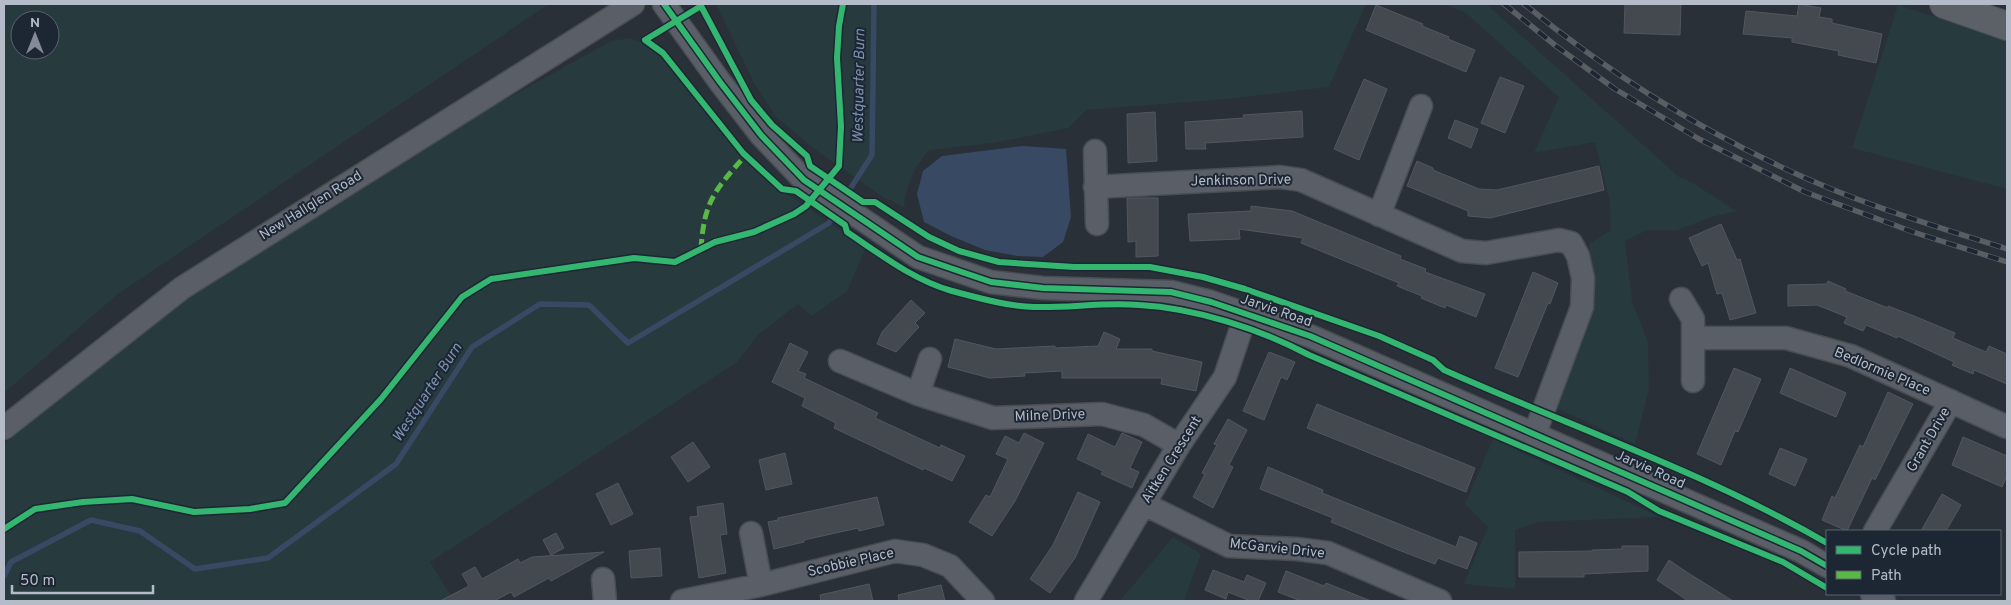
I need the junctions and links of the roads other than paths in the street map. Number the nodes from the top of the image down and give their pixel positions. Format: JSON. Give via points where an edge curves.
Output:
{"nodes":[{"id":1,"x":633,"y":4,"type":"edge"},
{"id":2,"x":664,"y":4,"type":"edge"},
{"id":3,"x":1944,"y":4,"type":"edge"},
{"id":4,"x":2007,"y":26,"type":"edge"},
{"id":5,"x":1421,"y":106,"type":"dead end"},
{"id":6,"x":1095,"y":151,"type":"dead end"},
{"id":7,"x":1096,"y":187,"type":"junction"},
{"id":8,"x":1379,"y":215,"type":"junction"},
{"id":9,"x":1096,"y":224,"type":"dead end"},
{"id":10,"x":1681,"y":299,"type":"dead end"},
{"id":11,"x":1246,"y":314,"type":"junction"},
{"id":12,"x":1694,"y":338,"type":"junction"},
{"id":13,"x":930,"y":359,"type":"dead end"},
{"id":14,"x":840,"y":361,"type":"dead end"},
{"id":15,"x":1693,"y":381,"type":"dead end"},
{"id":16,"x":918,"y":394,"type":"junction"},
{"id":17,"x":1951,"y":402,"type":"junction"},
{"id":18,"x":2007,"y":427,"type":"edge"},
{"id":19,"x":4,"y":428,"type":"edge"},
{"id":20,"x":1534,"y":433,"type":"junction"},
{"id":21,"x":1179,"y":445,"type":"junction"},
{"id":22,"x":1144,"y":504,"type":"junction"},
{"id":23,"x":1876,"y":530,"type":"edge"},
{"id":24,"x":751,"y":533,"type":"dead end"},
{"id":25,"x":1826,"y":565,"type":"edge"},
{"id":26,"x":761,"y":585,"type":"junction"},
{"id":27,"x":682,"y":601,"type":"edge"},
{"id":28,"x":983,"y":601,"type":"edge"},
{"id":29,"x":1086,"y":601,"type":"edge"},
{"id":30,"x":1440,"y":601,"type":"edge"}],
"edges":[{"from":1,"to":19,"type":"street","name":"New Hallglen Road","via":[[182,288]]},
{"from":2,"to":11,"type":"street","name":"Jarvie Road","via":[[755,127],[804,180],[918,257],[991,282],[1043,288],[1171,292]]},
{"from":3,"to":4,"type":"main road"},
{"from":5,"to":8,"type":"street"},
{"from":6,"to":7,"type":"street"},
{"from":7,"to":8,"type":"street","name":"Jenkinson Drive","via":[[1280,177],[1301,180]]},
{"from":7,"to":9,"type":"street"},
{"from":8,"to":20,"type":"street","name":"Jenkinson Drive","via":[[1462,251],[1486,253],[1559,240],[1571,243],[1583,278],[1582,307]]},
{"from":10,"to":12,"type":"street","via":[[1693,319]]},
{"from":11,"to":20,"type":"street","name":"Jarvie Road","via":[[1310,336]]},
{"from":11,"to":21,"type":"street","name":"Aitken Crescent","via":[[1225,377]]},
{"from":12,"to":15,"type":"street"},
{"from":12,"to":17,"type":"street","name":"Bedlormie Place","via":[[1786,338],[1851,356]]},
{"from":13,"to":16,"type":"street"},
{"from":14,"to":16,"type":"street","name":"Milne Drive"},
{"from":16,"to":21,"type":"street","name":"Milne Drive","via":[[993,418],[1102,414],[1144,425]]},
{"from":17,"to":18,"type":"street","name":"Grant Drive"},
{"from":17,"to":23,"type":"street","name":"Grant Drive"},
{"from":20,"to":25,"type":"street","name":"Jarvie Road","via":[[1801,550]]},
{"from":21,"to":22,"type":"street","name":"Aitken Crescent"},
{"from":22,"to":29,"type":"street","name":"Aitken Crescent"},
{"from":22,"to":30,"type":"street","name":"McGarvie Drive","via":[[1229,546],[1328,553]]},
{"from":24,"to":26,"type":"street"},
{"from":26,"to":27,"type":"street","name":"Scobbie Place"},
{"from":26,"to":28,"type":"street","name":"Scobbie Place","via":[[895,552],[923,555],[950,566]]}]}
